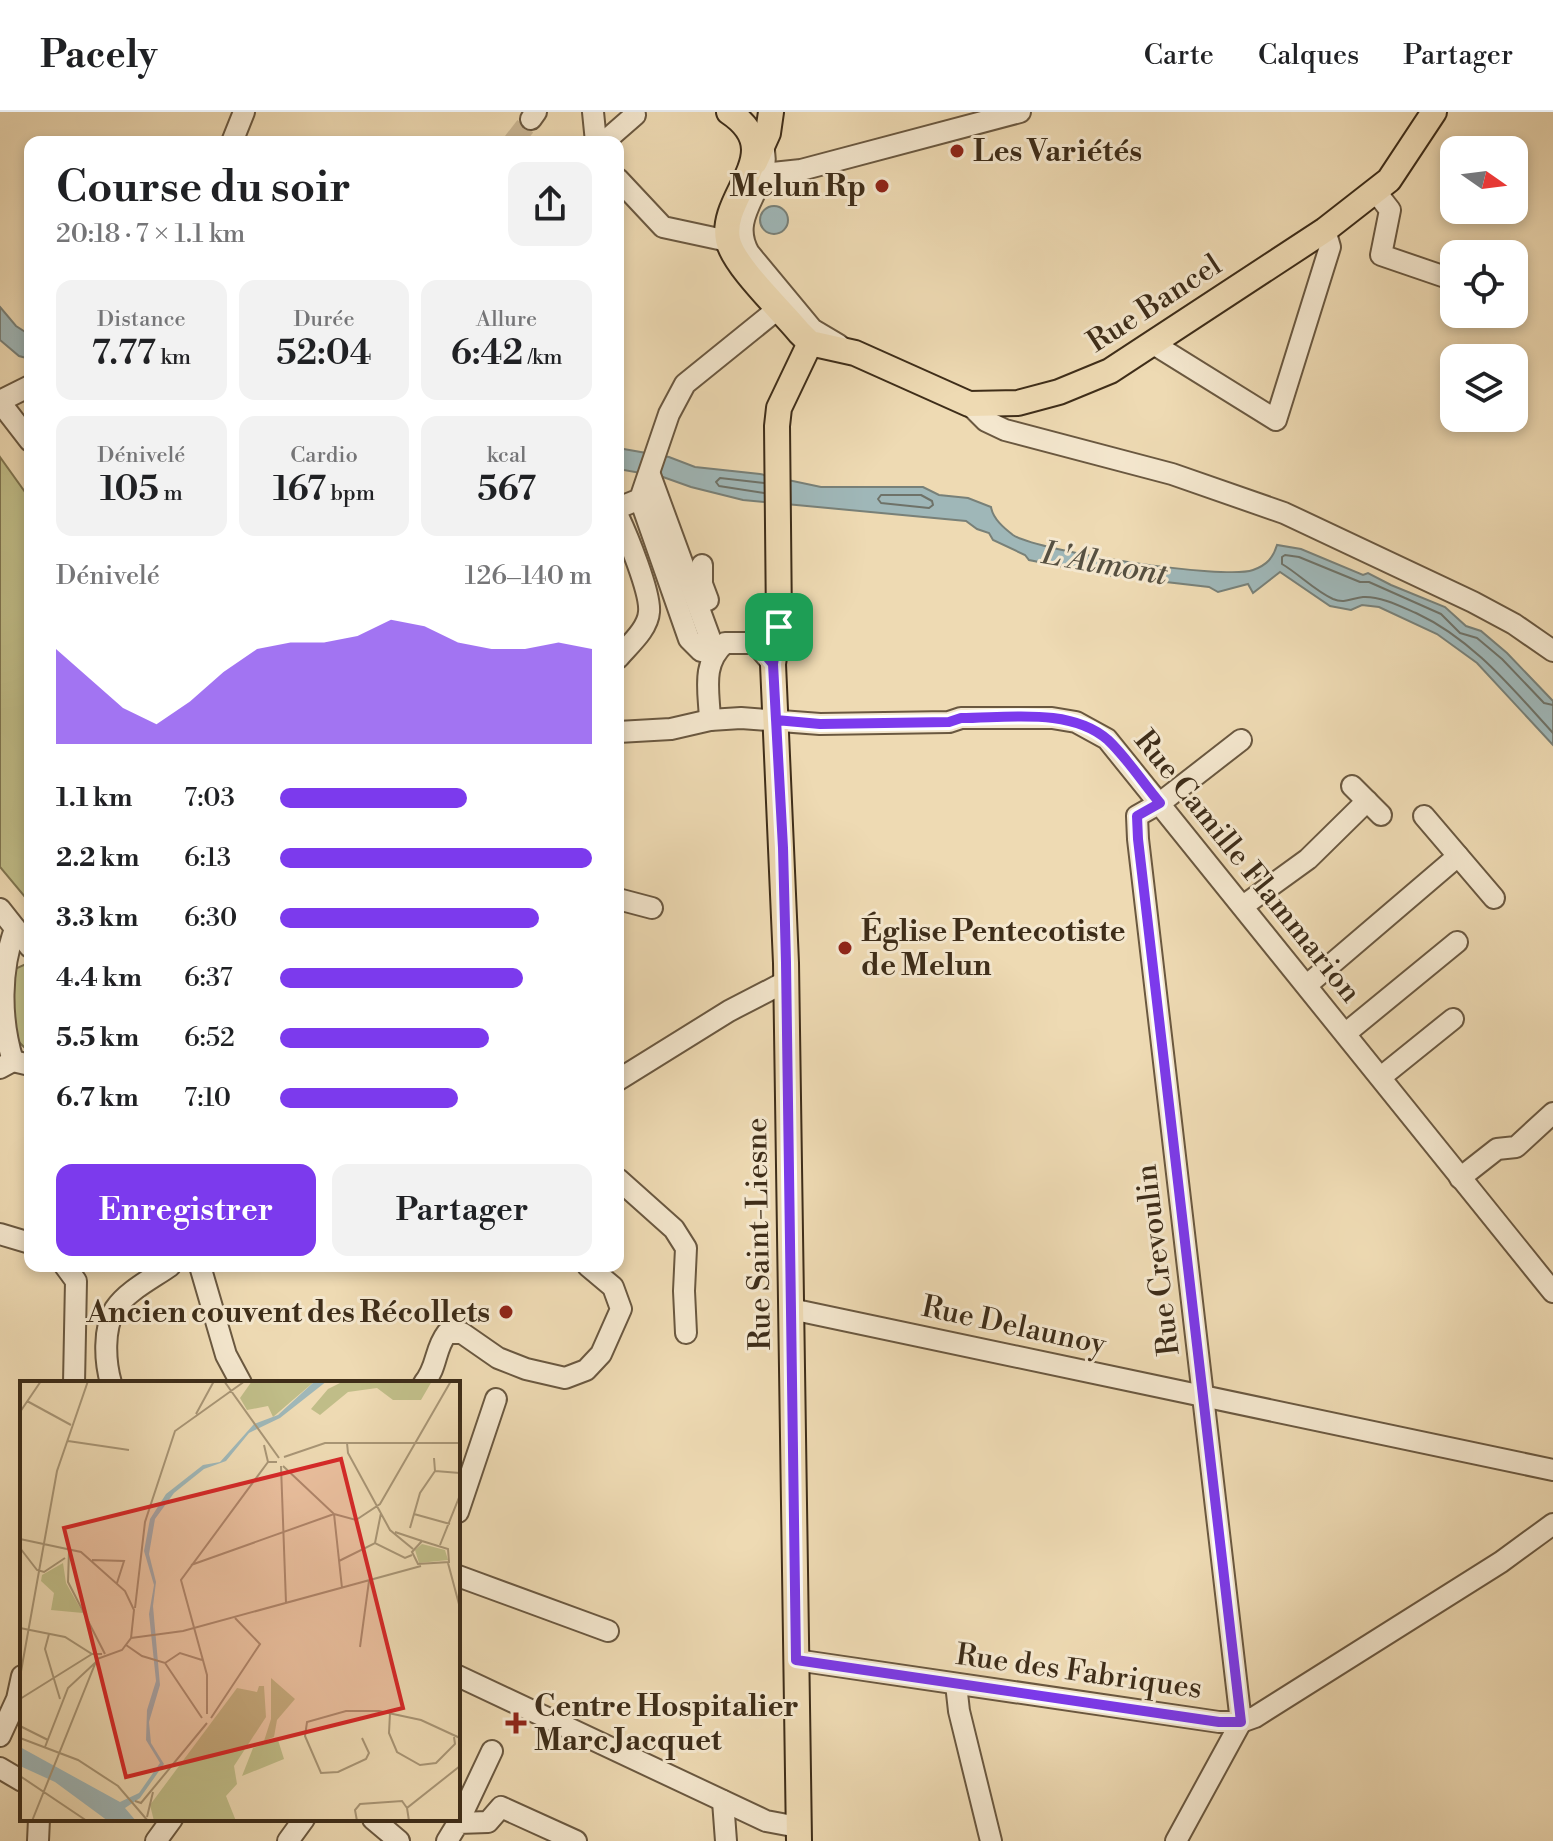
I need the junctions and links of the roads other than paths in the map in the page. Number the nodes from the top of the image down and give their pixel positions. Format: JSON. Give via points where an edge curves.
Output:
{"nodes":[{"id":1,"x":244,"y":112,"type":"edge"},
{"id":2,"x":593,"y":112,"type":"edge"},
{"id":3,"x":771,"y":112,"type":"edge"},
{"id":4,"x":1020,"y":112,"type":"edge"},
{"id":5,"x":1430,"y":114,"type":"edge"},
{"id":6,"x":635,"y":115,"type":"dead end"},
{"id":7,"x":745,"y":127,"type":"edge"},
{"id":8,"x":234,"y":136,"type":"edge"},
{"id":9,"x":595,"y":136,"type":"edge"},
{"id":10,"x":611,"y":136,"type":"edge"},
{"id":11,"x":757,"y":171,"type":"junction"},
{"id":12,"x":624,"y":185,"type":"edge"},
{"id":13,"x":1376,"y":192,"type":"junction"},
{"id":14,"x":1325,"y":230,"type":"junction"},
{"id":15,"x":728,"y":241,"type":"junction"},
{"id":16,"x":1440,"y":275,"type":"edge"},
{"id":17,"x":779,"y":308,"type":"junction"},
{"id":18,"x":810,"y":343,"type":"junction"},
{"id":19,"x":1152,"y":343,"type":"junction"},
{"id":20,"x":855,"y":353,"type":"junction"},
{"id":21,"x":24,"y":389,"type":"edge"},
{"id":22,"x":0,"y":402,"type":"edge"},
{"id":23,"x":969,"y":404,"type":"junction"},
{"id":24,"x":24,"y":433,"type":"edge"},
{"id":25,"x":650,"y":475,"type":"junction"},
{"id":26,"x":640,"y":499,"type":"junction"},
{"id":27,"x":624,"y":506,"type":"edge"},
{"id":28,"x":624,"y":532,"type":"edge"},
{"id":29,"x":702,"y":565,"type":"dead end"},
{"id":30,"x":779,"y":627,"type":"junction"},
{"id":31,"x":755,"y":643,"type":"junction"},
{"id":32,"x":720,"y":647,"type":"junction"},
{"id":33,"x":624,"y":651,"type":"edge"},
{"id":34,"x":1553,"y":651,"type":"edge"},
{"id":35,"x":773,"y":664,"type":"junction"},
{"id":36,"x":710,"y":720,"type":"junction"},
{"id":37,"x":776,"y":720,"type":"junction"},
{"id":38,"x":624,"y":732,"type":"edge"},
{"id":39,"x":1241,"y":740,"type":"dead end"},
{"id":40,"x":1352,"y":786,"type":"dead end"},
{"id":41,"x":1160,"y":803,"type":"junction"},
{"id":42,"x":1424,"y":816,"type":"dead end"},
{"id":43,"x":1458,"y":856,"type":"junction"},
{"id":44,"x":1494,"y":898,"type":"dead end"},
{"id":45,"x":624,"y":901,"type":"edge"},
{"id":46,"x":1243,"y":906,"type":"junction"},
{"id":47,"x":652,"y":908,"type":"dead end"},
{"id":48,"x":0,"y":909,"type":"edge"},
{"id":49,"x":15,"y":929,"type":"junction"},
{"id":50,"x":24,"y":940,"type":"edge"},
{"id":51,"x":1457,"y":942,"type":"dead end"},
{"id":52,"x":785,"y":982,"type":"junction"},
{"id":53,"x":1307,"y":985,"type":"junction"},
{"id":54,"x":1453,"y":1019,"type":"dead end"},
{"id":55,"x":1346,"y":1033,"type":"junction"},
{"id":56,"x":14,"y":1065,"type":"edge"},
{"id":57,"x":624,"y":1076,"type":"edge"},
{"id":58,"x":1381,"y":1077,"type":"junction"},
{"id":59,"x":1553,"y":1113,"type":"edge"},
{"id":60,"x":1460,"y":1178,"type":"junction"},
{"id":61,"x":624,"y":1184,"type":"edge"},
{"id":62,"x":0,"y":1234,"type":"edge"},
{"id":63,"x":24,"y":1241,"type":"edge"},
{"id":64,"x":69,"y":1272,"type":"edge"},
{"id":65,"x":162,"y":1272,"type":"edge"},
{"id":66,"x":202,"y":1272,"type":"edge"},
{"id":67,"x":595,"y":1272,"type":"edge"},
{"id":68,"x":1553,"y":1292,"type":"edge"},
{"id":69,"x":791,"y":1309,"type":"junction"},
{"id":70,"x":686,"y":1333,"type":"dead end"},
{"id":71,"x":74,"y":1381,"type":"edge"},
{"id":72,"x":111,"y":1381,"type":"edge"},
{"id":73,"x":240,"y":1381,"type":"edge"},
{"id":74,"x":426,"y":1381,"type":"edge"},
{"id":75,"x":1203,"y":1396,"type":"junction"},
{"id":76,"x":496,"y":1399,"type":"dead end"},
{"id":77,"x":1553,"y":1470,"type":"edge"},
{"id":78,"x":460,"y":1506,"type":"edge"},
{"id":79,"x":1553,"y":1524,"type":"edge"},
{"id":80,"x":1553,"y":1538,"type":"edge"},
{"id":81,"x":1501,"y":1562,"type":"junction"},
{"id":82,"x":460,"y":1577,"type":"edge"},
{"id":83,"x":608,"y":1631,"type":"dead end"},
{"id":84,"x":796,"y":1660,"type":"junction"},
{"id":85,"x":460,"y":1677,"type":"edge"},
{"id":86,"x":956,"y":1684,"type":"junction"},
{"id":87,"x":20,"y":1685,"type":"edge"},
{"id":88,"x":1241,"y":1722,"type":"junction"},
{"id":89,"x":0,"y":1736,"type":"edge"},
{"id":90,"x":492,"y":1751,"type":"dead end"},
{"id":91,"x":0,"y":1768,"type":"edge"},
{"id":92,"x":20,"y":1780,"type":"edge"},
{"id":93,"x":723,"y":1801,"type":"junction"},
{"id":94,"x":460,"y":1819,"type":"edge"},
{"id":95,"x":39,"y":1821,"type":"edge"},
{"id":96,"x":171,"y":1821,"type":"edge"},
{"id":97,"x":303,"y":1821,"type":"edge"},
{"id":98,"x":375,"y":1821,"type":"edge"},
{"id":99,"x":458,"y":1823,"type":"joint"},
{"id":100,"x":798,"y":1834,"type":"edge"},
{"id":101,"x":38,"y":1841,"type":"edge"},
{"id":102,"x":156,"y":1841,"type":"edge"},
{"id":103,"x":288,"y":1841,"type":"edge"},
{"id":104,"x":399,"y":1841,"type":"edge"},
{"id":105,"x":447,"y":1841,"type":"edge"},
{"id":106,"x":576,"y":1841,"type":"edge"},
{"id":107,"x":726,"y":1841,"type":"edge"},
{"id":108,"x":991,"y":1841,"type":"edge"},
{"id":109,"x":1176,"y":1841,"type":"edge"}],
"edges":[{"from":1,"to":8,"type":"street"},
{"from":2,"to":9,"type":"street"},
{"from":3,"to":7,"type":"main road"},
{"from":4,"to":11,"type":"street","via":[[801,170]]},
{"from":5,"to":13,"type":"main road","name":"Rue Bancel"},
{"from":6,"to":10,"type":"street"},
{"from":7,"to":11,"type":"main road"},
{"from":11,"to":15,"type":"main road","via":[[731,215]]},
{"from":11,"to":20,"type":"street","via":[[740,225],[741,240],[812,329]]},
{"from":12,"to":15,"type":"street","via":[[663,227]]},
{"from":13,"to":14,"type":"main road","name":"Rue Bancel"},
{"from":13,"to":16,"type":"street","via":[[1390,210],[1381,255]]},
{"from":14,"to":19,"type":"main road","name":"Rue Bancel"},
{"from":14,"to":19,"type":"street","via":[[1330,247],[1276,420]]},
{"from":15,"to":17,"type":"main road"},
{"from":17,"to":18,"type":"main road"},
{"from":17,"to":25,"type":"street","via":[[685,384],[669,414]]},
{"from":18,"to":20,"type":"main road","name":"Rue Bancel"},
{"from":18,"to":30,"type":"main road","name":"Rue Saint-Liesne","via":[[779,408]]},
{"from":19,"to":23,"type":"main road","name":"Rue Bancel","via":[[1098,378],[1059,392],[1018,403]]},
{"from":20,"to":23,"type":"main road","name":"Rue Bancel"},
{"from":21,"to":22,"type":"street"},
{"from":22,"to":24,"type":"street"},
{"from":23,"to":34,"type":"street","via":[[1005,430],[1172,474],[1284,513],[1473,602]]},
{"from":25,"to":26,"type":"street"},
{"from":25,"to":32,"type":"street"},
{"from":26,"to":27,"type":"street"},
{"from":26,"to":32,"type":"street","via":[[689,639],[701,651]]},
{"from":28,"to":33,"type":"street","via":[[650,613]]},
{"from":29,"to":32,"type":"street","via":[[702,584]]},
{"from":30,"to":31,"type":"street"},
{"from":30,"to":35,"type":"main road","name":"Rue Saint-Liesne"},
{"from":31,"to":32,"type":"street"},
{"from":31,"to":35,"type":"street"},
{"from":32,"to":36,"type":"street","via":[[709,661]]},
{"from":35,"to":37,"type":"main road","name":"Rue Saint-Liesne"},
{"from":36,"to":37,"type":"street","name":"Rue Camille Flammarion"},
{"from":36,"to":38,"type":"street","name":"Rue Camille Flammarion"},
{"from":37,"to":41,"type":"street","name":"Rue Camille Flammarion","via":[[1076,722],[1107,739]]},
{"from":37,"to":52,"type":"main road","name":"Rue Saint-Liesne"},
{"from":39,"to":41,"type":"street"},
{"from":40,"to":46,"type":"street","via":[[1374,808]]},
{"from":41,"to":46,"type":"street","name":"Rue Camille Flammarion"},
{"from":41,"to":75,"type":"street","name":"Rue Crevoulin","via":[[1137,816],[1138,839]]},
{"from":42,"to":43,"type":"street"},
{"from":43,"to":44,"type":"street"},
{"from":43,"to":53,"type":"street"},
{"from":45,"to":47,"type":"street"},
{"from":46,"to":53,"type":"street","name":"Rue Camille Flammarion"},
{"from":48,"to":49,"type":"street"},
{"from":49,"to":50,"type":"street"},
{"from":49,"to":56,"type":"street","via":[[5,951],[2,989]]},
{"from":51,"to":55,"type":"street"},
{"from":52,"to":57,"type":"street"},
{"from":52,"to":69,"type":"main road","name":"Rue Saint-Liesne"},
{"from":53,"to":55,"type":"street","name":"Rue Camille Flammarion"},
{"from":54,"to":58,"type":"street"},
{"from":55,"to":58,"type":"street","name":"Rue Camille Flammarion"},
{"from":58,"to":60,"type":"street","name":"Rue Camille Flammarion"},
{"from":59,"to":60,"type":"street","via":[[1516,1147],[1497,1149]]},
{"from":60,"to":68,"type":"street","name":"Rue Camille Flammarion"},
{"from":61,"to":70,"type":"street","via":[[674,1229],[686,1248]]},
{"from":62,"to":63,"type":"street"},
{"from":64,"to":71,"type":"street","via":[[76,1281]]},
{"from":65,"to":72,"type":"street","via":[[115,1308],[106,1352]]},
{"from":66,"to":73,"type":"street","via":[[226,1355]]},
{"from":67,"to":74,"type":"street","via":[[613,1287],[621,1309],[601,1354],[586,1370],[565,1378],[526,1369],[498,1358],[462,1333],[447,1333],[439,1344],[435,1370]]},
{"from":69,"to":75,"type":"street","name":"Rue Delaunoy"},
{"from":69,"to":84,"type":"main road","name":"Rue Saint-Liesne"},
{"from":75,"to":77,"type":"street","name":"Rue Delaunoy"},
{"from":75,"to":88,"type":"street","name":"Rue Crevoulin"},
{"from":76,"to":78,"type":"street"},
{"from":79,"to":81,"type":"street","name":"Rue des Fabriques"},
{"from":80,"to":81,"type":"street","name":"Rue des Fabriques"},
{"from":81,"to":88,"type":"street","name":"Rue des Fabriques"},
{"from":82,"to":83,"type":"street"},
{"from":84,"to":86,"type":"street","name":"Rue des Fabriques"},
{"from":84,"to":100,"type":"main road","name":"Rue Saint-Liesne"},
{"from":85,"to":93,"type":"street"},
{"from":86,"to":88,"type":"street","name":"Rue des Fabriques"},
{"from":86,"to":108,"type":"street"},
{"from":87,"to":89,"type":"street"},
{"from":88,"to":109,"type":"street"},
{"from":90,"to":94,"type":"street"},
{"from":91,"to":92,"type":"street"},
{"from":93,"to":100,"type":"street"},
{"from":93,"to":107,"type":"street"},
{"from":95,"to":101,"type":"street"},
{"from":96,"to":102,"type":"street"},
{"from":97,"to":103,"type":"street"},
{"from":98,"to":104,"type":"street"},
{"from":99,"to":105,"type":"street"},
{"from":99,"to":106,"type":"street","via":[[488,1822],[501,1807]]}]}
